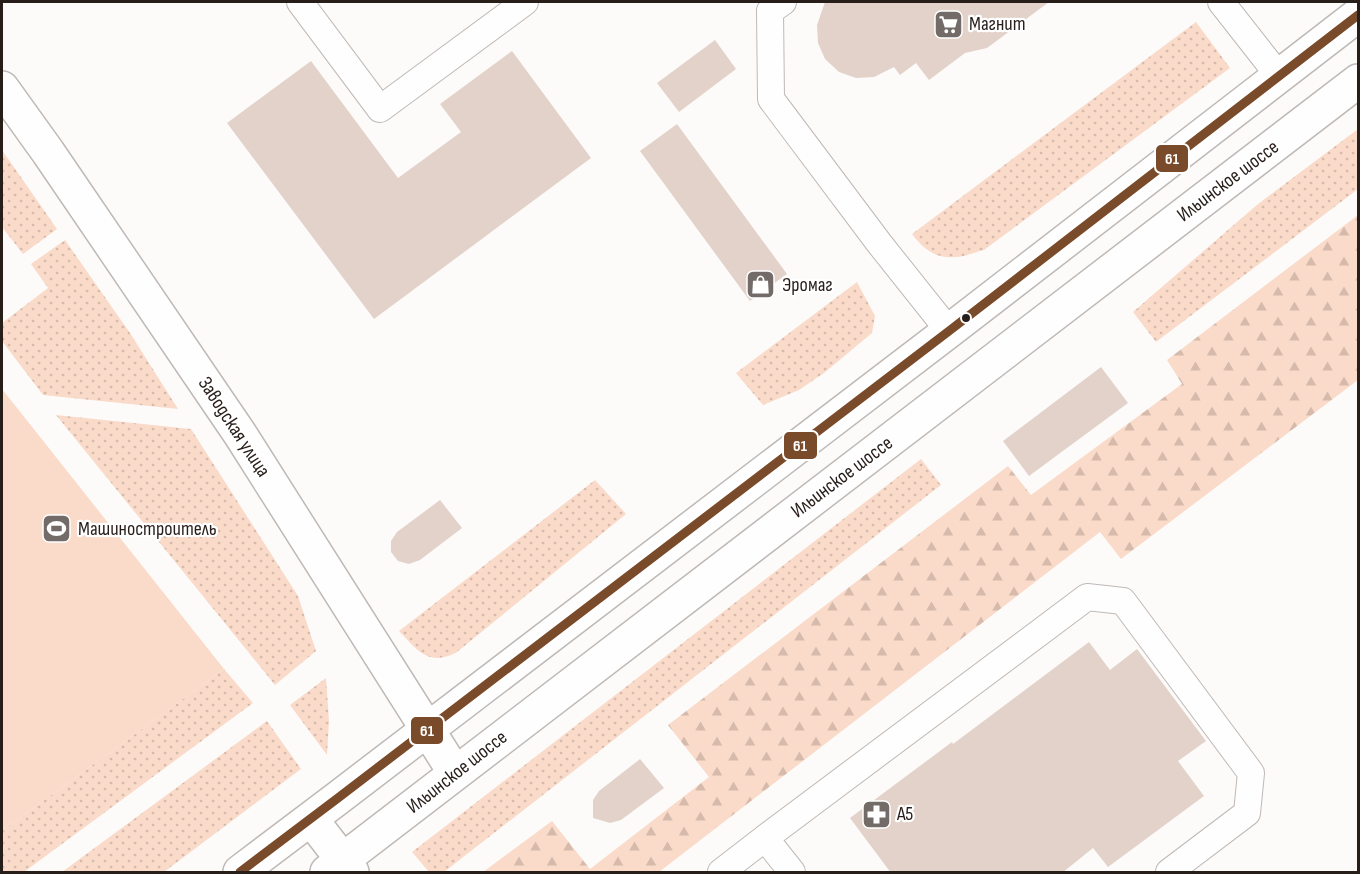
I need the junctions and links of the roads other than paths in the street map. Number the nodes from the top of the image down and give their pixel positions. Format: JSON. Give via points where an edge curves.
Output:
{"nodes":[{"id":1,"x":300,"y":2,"type":"edge"},
{"id":2,"x":525,"y":2,"type":"edge"},
{"id":3,"x":783,"y":2,"type":"edge"},
{"id":4,"x":1221,"y":2,"type":"edge"},
{"id":5,"x":1359,"y":15,"type":"edge"},
{"id":6,"x":1279,"y":76,"type":"junction"},
{"id":7,"x":1359,"y":81,"type":"edge"},
{"id":8,"x":2,"y":88,"type":"edge"},
{"id":9,"x":949,"y":331,"type":"junction"},
{"id":10,"x":428,"y":731,"type":"junction"},
{"id":11,"x":455,"y":773,"type":"junction"},
{"id":12,"x":311,"y":819,"type":"junction"},
{"id":13,"x":765,"y":838,"type":"junction"},
{"id":14,"x":341,"y":869,"type":"edge"},
{"id":15,"x":240,"y":873,"type":"edge"},
{"id":16,"x":722,"y":873,"type":"edge"},
{"id":17,"x":792,"y":873,"type":"edge"},
{"id":18,"x":1169,"y":873,"type":"edge"}],
"edges":[{"from":1,"to":2,"type":"lane","via":[[380,109]]},
{"from":3,"to":9,"type":"lane","via":[[770,11],[771,99]]},
{"from":4,"to":6,"type":"lane"},
{"from":5,"to":6,"type":"main road"},
{"from":6,"to":9,"type":"main road"},
{"from":7,"to":11,"type":"main road","name":"Ильинское шоссе"},
{"from":8,"to":10,"type":"main road","name":"Заводская улица","via":[[240,434]]},
{"from":9,"to":10,"type":"main road"},
{"from":10,"to":11,"type":"main road","name":"Заводская улица"},
{"from":10,"to":12,"type":"main road"},
{"from":11,"to":14,"type":"main road","name":"Ильинское шоссе"},
{"from":12,"to":14,"type":"main road"},
{"from":12,"to":15,"type":"main road"},
{"from":13,"to":16,"type":"lane"},
{"from":13,"to":17,"type":"lane"},
{"from":13,"to":18,"type":"lane","via":[[1088,597],[1124,601],[1251,773],[1247,813]]}]}
